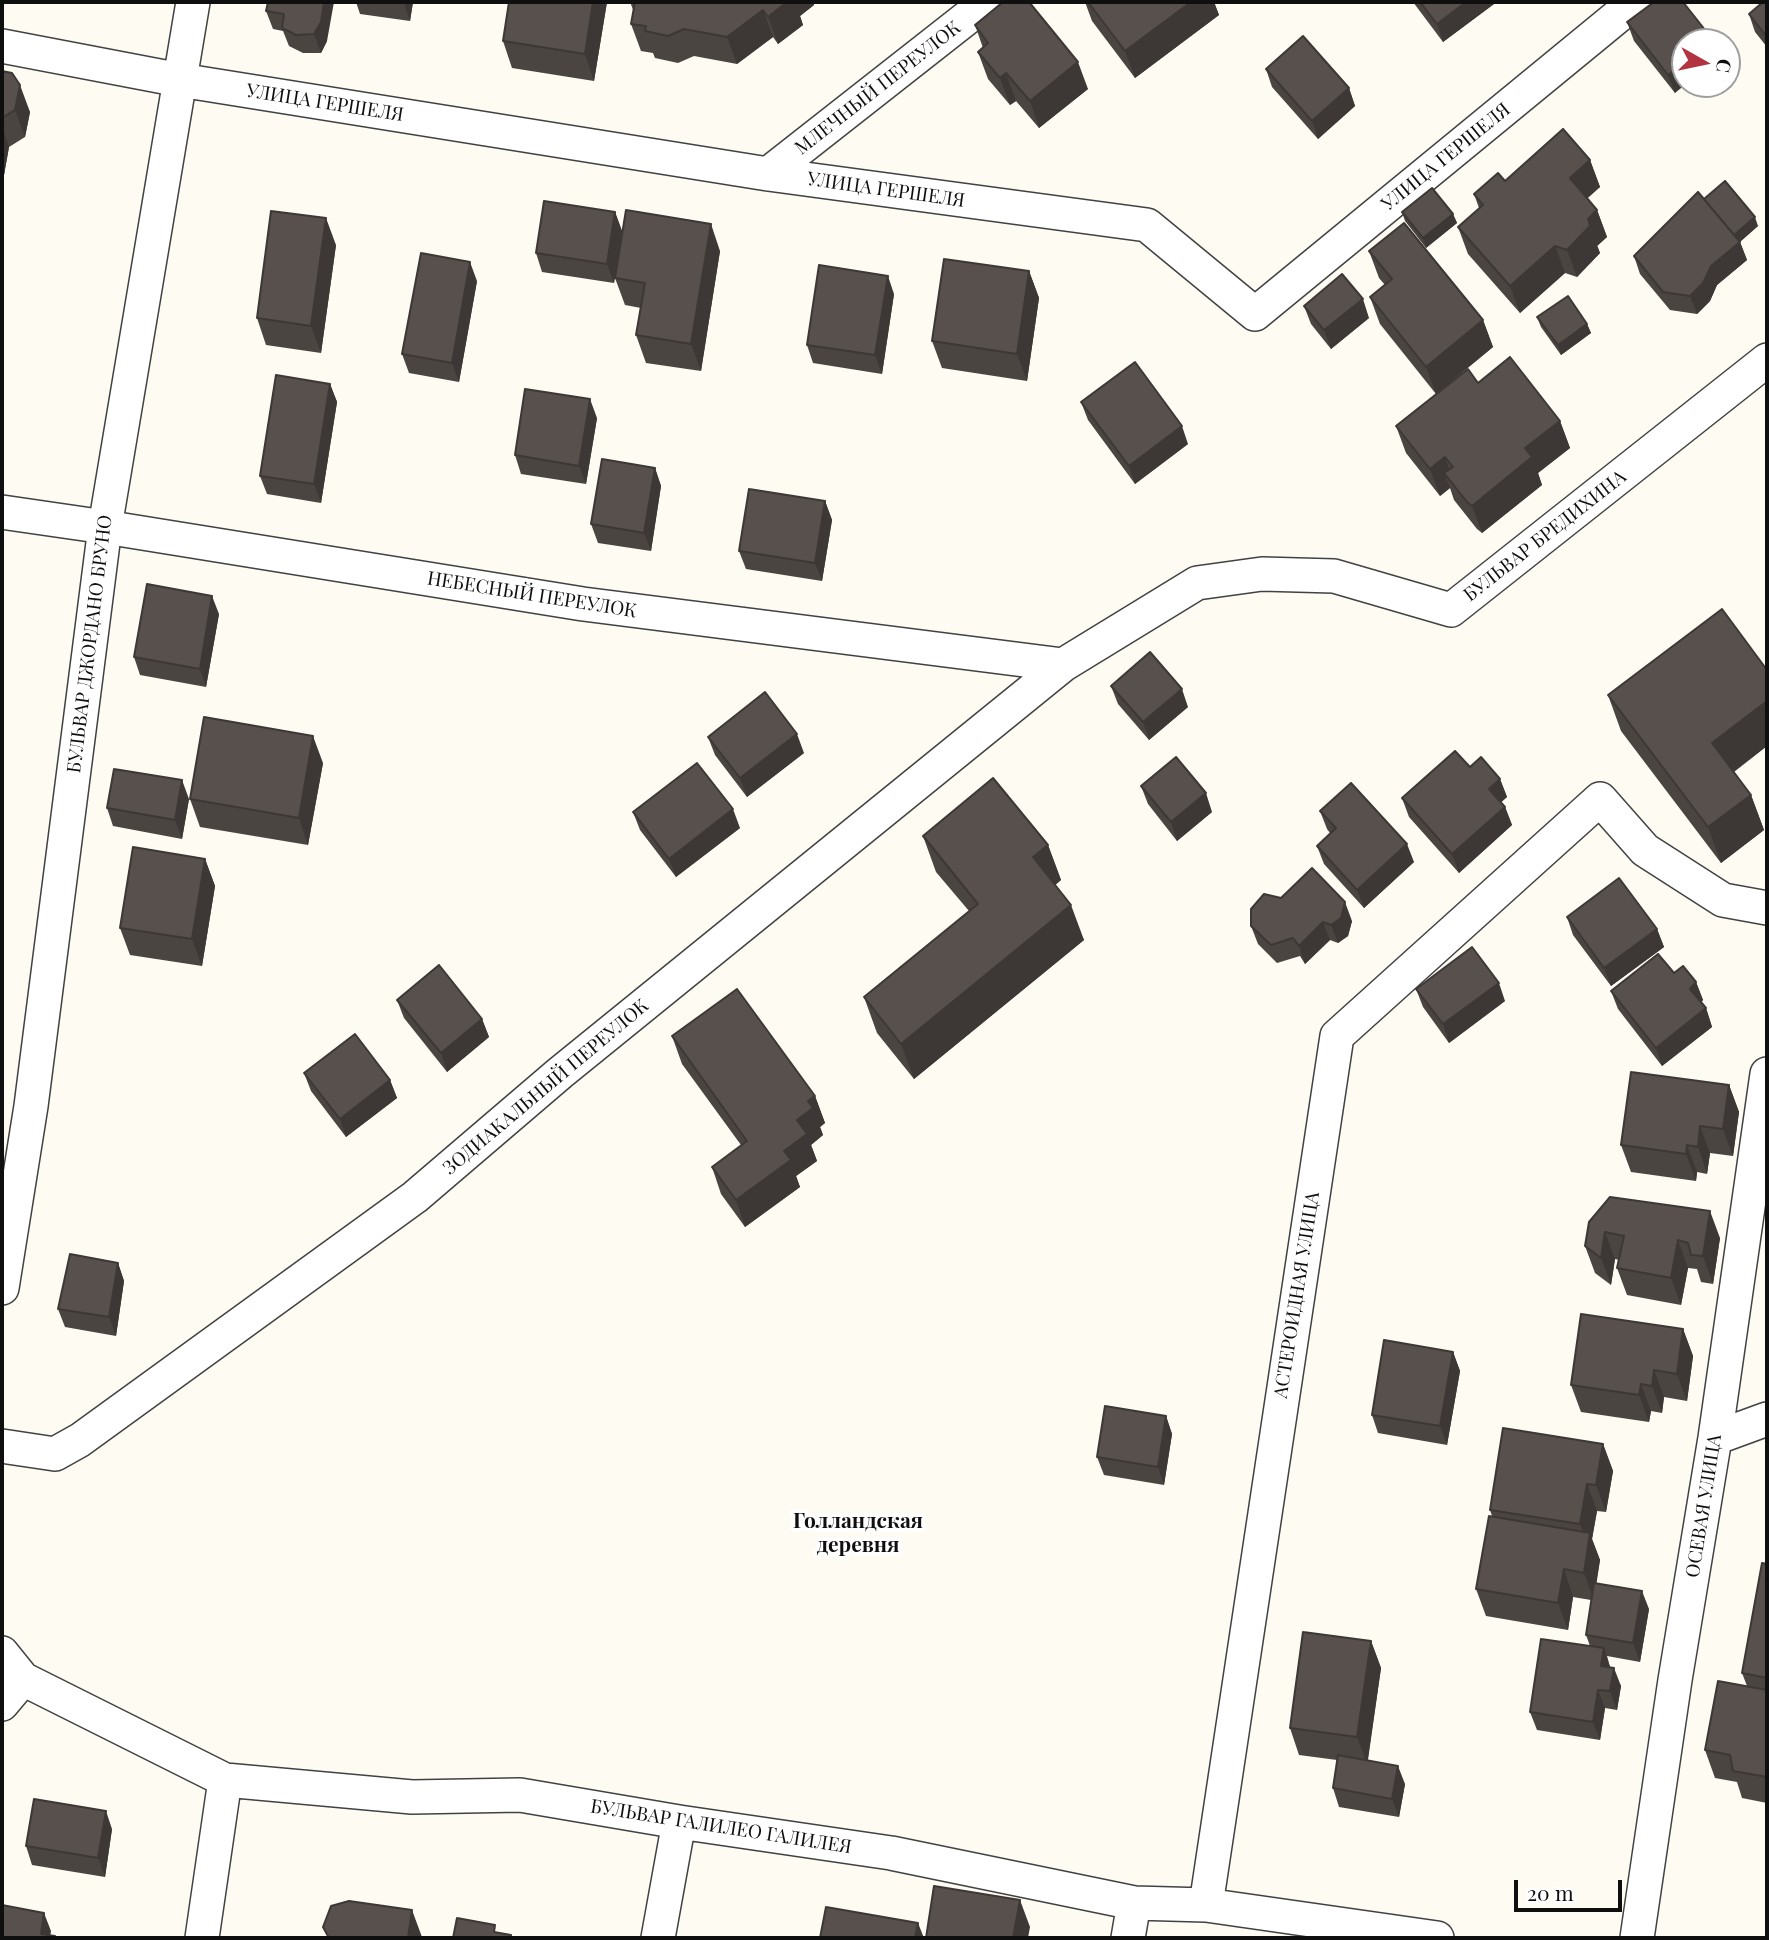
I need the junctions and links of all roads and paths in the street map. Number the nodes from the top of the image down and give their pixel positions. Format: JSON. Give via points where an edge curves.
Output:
{"nodes":[{"id":1,"x":194,"y":2,"type":"edge"},
{"id":2,"x":987,"y":2,"type":"edge"},
{"id":3,"x":1635,"y":2,"type":"edge"},
{"id":4,"x":2,"y":46,"type":"edge"},
{"id":5,"x":180,"y":80,"type":"junction"},
{"id":6,"x":768,"y":174,"type":"junction"},
{"id":7,"x":1767,"y":360,"type":"edge"},
{"id":8,"x":2,"y":512,"type":"edge"},
{"id":9,"x":105,"y":527,"type":"junction"},
{"id":10,"x":1063,"y":666,"type":"junction"},
{"id":11,"x":1767,"y":908,"type":"edge"},
{"id":12,"x":1767,"y":1074,"type":"edge"},
{"id":13,"x":16,"y":1104,"type":"edge"},
{"id":14,"x":2,"y":1287,"type":"edge"},
{"id":15,"x":1767,"y":1419,"type":"edge"},
{"id":16,"x":1716,"y":1438,"type":"junction"},
{"id":17,"x":2,"y":1446,"type":"edge"},
{"id":18,"x":2,"y":1653,"type":"edge"},
{"id":19,"x":12,"y":1691,"type":"edge"},
{"id":20,"x":225,"y":1780,"type":"junction"},
{"id":21,"x":679,"y":1822,"type":"junction"},
{"id":22,"x":1134,"y":1903,"type":"junction"},
{"id":23,"x":1206,"y":1905,"type":"junction"},
{"id":24,"x":202,"y":1938,"type":"edge"},
{"id":25,"x":658,"y":1938,"type":"edge"},
{"id":26,"x":1128,"y":1938,"type":"edge"},
{"id":27,"x":1437,"y":1938,"type":"edge"},
{"id":28,"x":1637,"y":1938,"type":"edge"}],
"edges":[{"from":1,"to":5,"type":"street","name":"БУЛЬВАР ДЖОРДАНО БРУНО"},
{"from":2,"to":6,"type":"street","name":"МЛЕЧНЫЙ ПЕРЕУЛОК"},
{"from":3,"to":6,"type":"street","name":"УЛИЦА ГЕРШЕЛЯ","via":[[1255,314],[1146,225]]},
{"from":4,"to":5,"type":"street","name":"УЛИЦА ГЕРШЕЛЯ"},
{"from":5,"to":6,"type":"street","name":"УЛИЦА ГЕРШЕЛЯ"},
{"from":5,"to":9,"type":"street","name":"БУЛЬВАР ДЖОРДАНО БРУНО"},
{"from":7,"to":10,"type":"street","name":"БУЛЬВАР БРЕДИХИНА","via":[[1451,610],[1334,576],[1262,574],[1197,583]]},
{"from":8,"to":9,"type":"street","name":"НЕБЕСНЫЙ ПЕРЕУЛОК"},
{"from":9,"to":10,"type":"street","name":"НЕБЕСНЫЙ ПЕРЕУЛОК","via":[[583,604]]},
{"from":9,"to":13,"type":"street","name":"БУЛЬВАР ДЖОРДАНО БРУНО"},
{"from":10,"to":17,"type":"street","name":"ЗОДИАКАЛЬНЫЙ ПЕРЕУЛОК","via":[[560,1073],[415,1197],[80,1440],[55,1454]]},
{"from":11,"to":23,"type":"street","name":"АСТЕРОИДНАЯ УЛИЦА","via":[[1723,900],[1645,850],[1601,799],[1336,1035]]},
{"from":12,"to":16,"type":"street","name":"ОСЕВАЯ УЛИЦА"},
{"from":13,"to":14,"type":"street","name":"БУЛЬВАР ДЖОРДАНО БРУНО"},
{"from":15,"to":16,"type":"street"},
{"from":16,"to":28,"type":"street","name":"ОСЕВАЯ УЛИЦА"},
{"from":18,"to":19,"type":"street"},
{"from":19,"to":20,"type":"street","name":"БУЛЬВАР ГАЛИЛЕО ГАЛИЛЕЯ"},
{"from":20,"to":21,"type":"street","name":"БУЛЬВАР ГАЛИЛЕО ГАЛИЛЕЯ","via":[[412,1797],[520,1795]]},
{"from":20,"to":24,"type":"street"},
{"from":21,"to":22,"type":"street","name":"БУЛЬВАР ГАЛИЛЕО ГАЛИЛЕЯ","via":[[891,1853]]},
{"from":21,"to":25,"type":"street"},
{"from":22,"to":23,"type":"street","name":"БУЛЬВАР ГАЛИЛЕО ГАЛИЛЕЯ"},
{"from":22,"to":26,"type":"street"},
{"from":23,"to":27,"type":"street","name":"БУЛЬВАР ГАЛИЛЕО ГАЛИЛЕЯ"}]}
